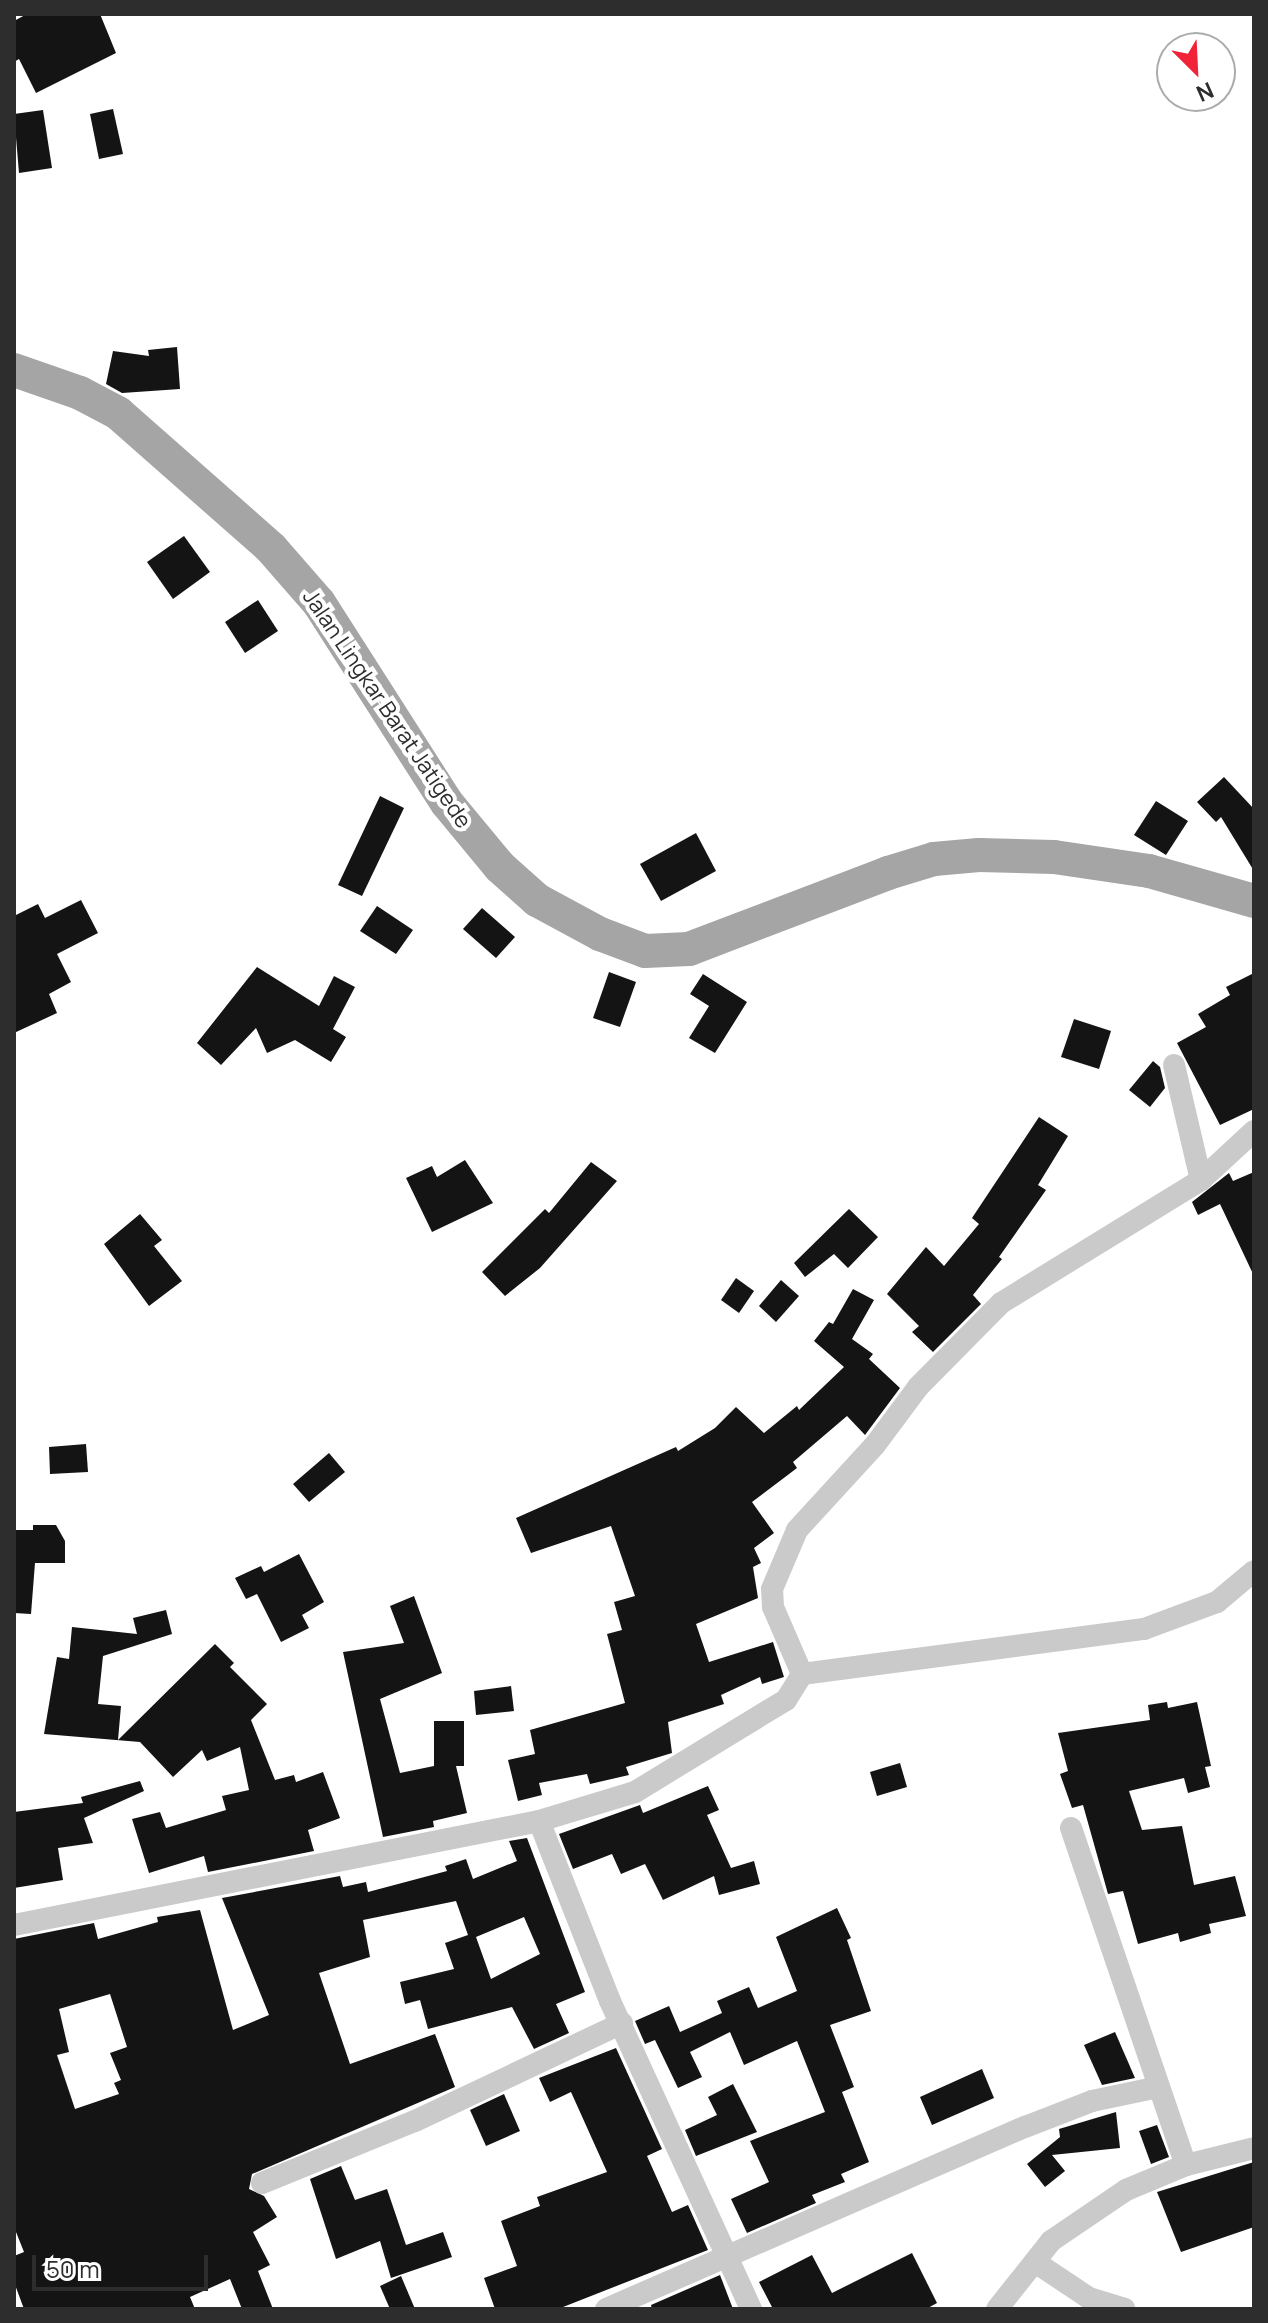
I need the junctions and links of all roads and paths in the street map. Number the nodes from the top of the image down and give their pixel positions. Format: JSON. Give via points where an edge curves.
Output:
{"nodes":[{"id":1,"x":14,"y":370,"type":"edge"},
{"id":2,"x":1254,"y":901,"type":"edge"},
{"id":3,"x":1174,"y":1065,"type":"dead end"},
{"id":4,"x":1254,"y":1131,"type":"edge"},
{"id":5,"x":1201,"y":1180,"type":"junction"},
{"id":6,"x":1254,"y":1571,"type":"edge"},
{"id":7,"x":802,"y":1674,"type":"junction"},
{"id":8,"x":539,"y":1821,"type":"junction"},
{"id":9,"x":1071,"y":1828,"type":"dead end"},
{"id":10,"x":14,"y":1925,"type":"edge"},
{"id":11,"x":622,"y":2023,"type":"junction"},
{"id":12,"x":1159,"y":2087,"type":"junction"},
{"id":13,"x":1254,"y":2148,"type":"edge"},
{"id":14,"x":1186,"y":2165,"type":"junction"},
{"id":15,"x":262,"y":2183,"type":"dead end"},
{"id":16,"x":729,"y":2253,"type":"junction"},
{"id":17,"x":1035,"y":2262,"type":"junction"},
{"id":18,"x":606,"y":2309,"type":"edge"},
{"id":19,"x":751,"y":2309,"type":"edge"},
{"id":20,"x":997,"y":2309,"type":"edge"},
{"id":21,"x":1124,"y":2309,"type":"edge"}],
"edges":[{"from":1,"to":2,"type":"main road","name":"Jalan Lingkar Barat Jatigede","via":[[118,413],[271,548],[319,603],[447,803],[500,867],[537,900],[600,934],[645,951],[689,949],[888,873],[934,859],[979,855],[1054,857],[1149,871]]},
{"from":3,"to":5,"type":"street"},
{"from":4,"to":5,"type":"street"},
{"from":5,"to":7,"type":"street","via":[[1001,1303],[928,1376],[875,1445],[797,1530],[772,1589],[773,1607]]},
{"from":6,"to":7,"type":"street","via":[[1217,1602],[1144,1629]]},
{"from":7,"to":8,"type":"street","via":[[786,1700],[635,1792]]},
{"from":8,"to":10,"type":"street"},
{"from":8,"to":11,"type":"street"},
{"from":9,"to":12,"type":"street"},
{"from":11,"to":15,"type":"street","via":[[415,2121]]},
{"from":11,"to":16,"type":"street"},
{"from":12,"to":14,"type":"street"},
{"from":12,"to":16,"type":"street","via":[[1092,2101]]},
{"from":13,"to":14,"type":"street"},
{"from":14,"to":17,"type":"street","via":[[1126,2190],[1051,2241]]},
{"from":16,"to":18,"type":"street"},
{"from":16,"to":19,"type":"street"},
{"from":17,"to":20,"type":"street"},
{"from":17,"to":21,"type":"street","via":[[1089,2298]]}]}
